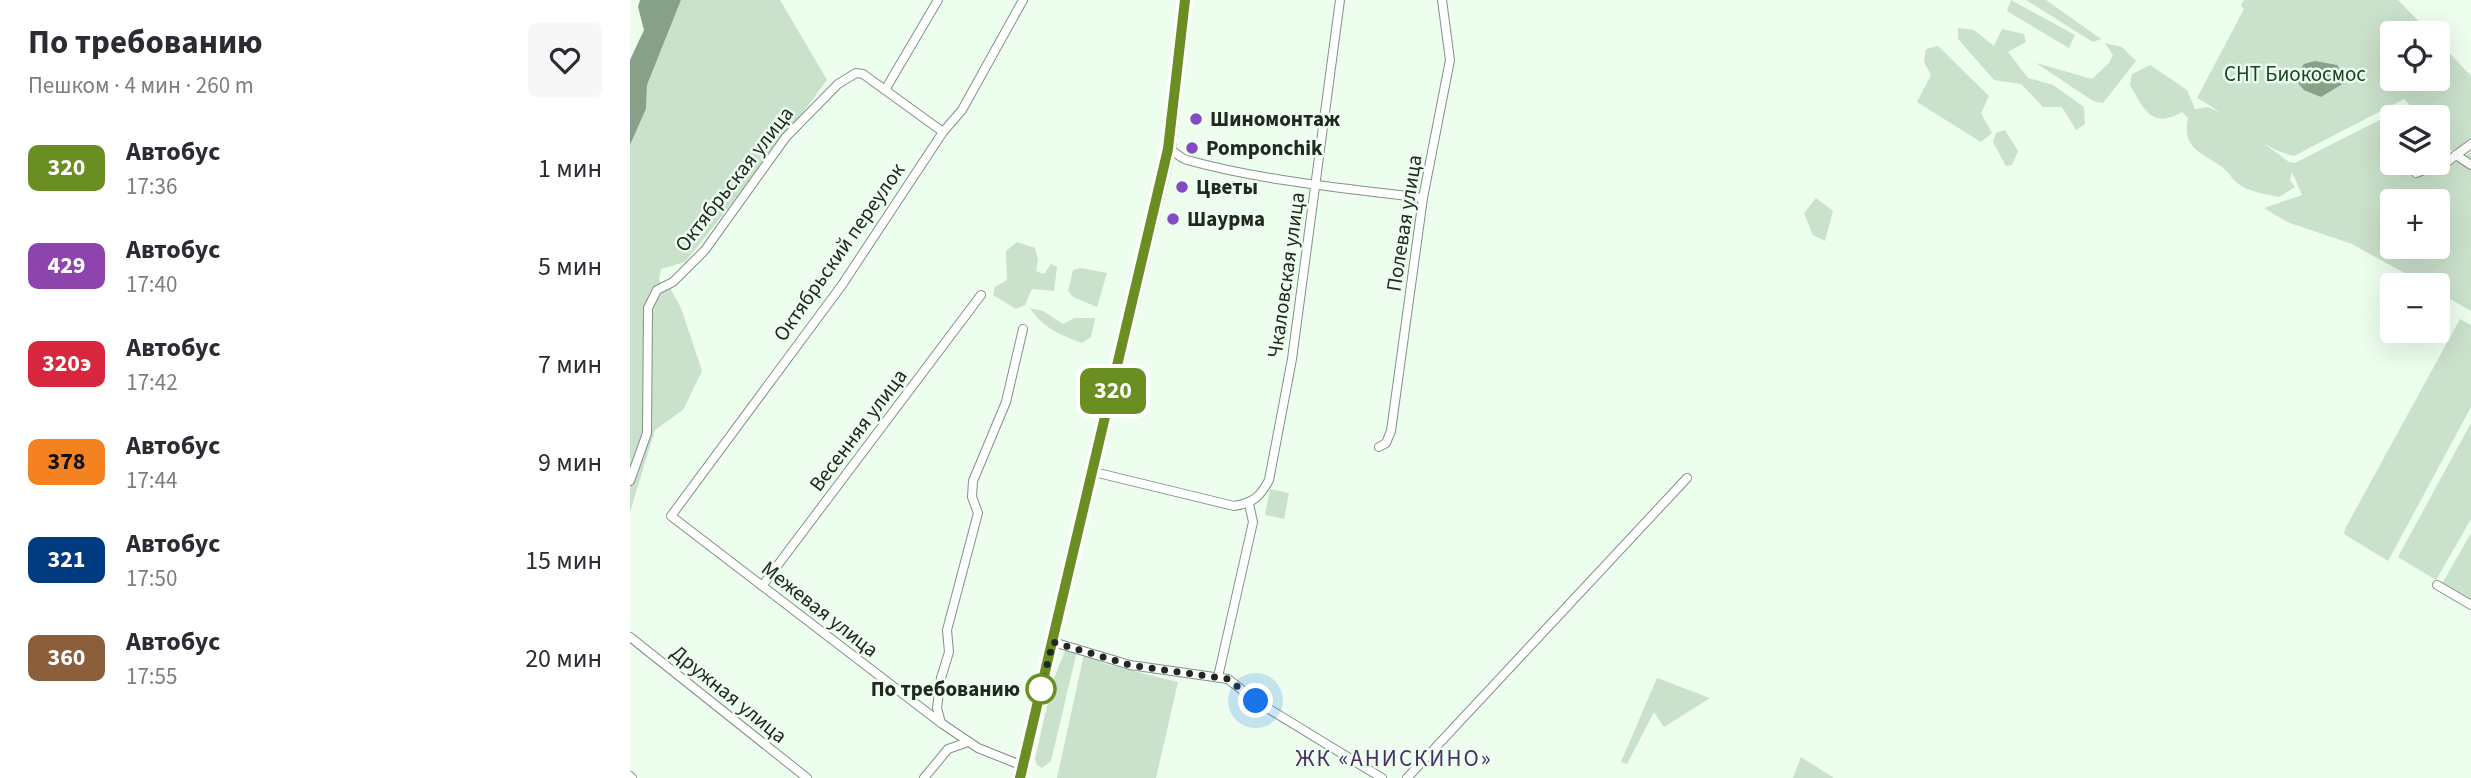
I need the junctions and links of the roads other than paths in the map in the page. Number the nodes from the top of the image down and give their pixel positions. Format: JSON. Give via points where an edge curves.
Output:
{"nodes":[{"id":1,"x":938,"y":0,"type":"edge"},
{"id":2,"x":1023,"y":0,"type":"edge"},
{"id":3,"x":1185,"y":0,"type":"edge"},
{"id":4,"x":1340,"y":0,"type":"edge"},
{"id":5,"x":1442,"y":0,"type":"edge"},
{"id":6,"x":885,"y":90,"type":"junction"},
{"id":7,"x":943,"y":132,"type":"junction"},
{"id":8,"x":2471,"y":144,"type":"edge"},
{"id":9,"x":1168,"y":149,"type":"junction"},
{"id":10,"x":2456,"y":155,"type":"junction"},
{"id":11,"x":2450,"y":159,"type":"edge"},
{"id":12,"x":2471,"y":165,"type":"edge"},
{"id":13,"x":1317,"y":185,"type":"junction"},
{"id":14,"x":1423,"y":198,"type":"junction"},
{"id":15,"x":981,"y":295,"type":"dead end"},
{"id":16,"x":1023,"y":329,"type":"dead end"},
{"id":17,"x":1379,"y":447,"type":"dead end"},
{"id":18,"x":1094,"y":472,"type":"junction"},
{"id":19,"x":1687,"y":478,"type":"dead end"},
{"id":20,"x":630,"y":481,"type":"edge"},
{"id":21,"x":1249,"y":503,"type":"junction"},
{"id":22,"x":671,"y":516,"type":"joint"},
{"id":23,"x":2437,"y":585,"type":"dead end"},
{"id":24,"x":762,"y":586,"type":"junction"},
{"id":25,"x":2471,"y":605,"type":"edge"},
{"id":26,"x":630,"y":637,"type":"edge"},
{"id":27,"x":1053,"y":642,"type":"junction"},
{"id":28,"x":1218,"y":677,"type":"junction"},
{"id":29,"x":941,"y":723,"type":"junction"},
{"id":30,"x":968,"y":742,"type":"junction"},
{"id":31,"x":1021,"y":772,"type":"edge"},
{"id":32,"x":807,"y":778,"type":"edge"},
{"id":33,"x":924,"y":778,"type":"edge"},
{"id":34,"x":1382,"y":778,"type":"edge"},
{"id":35,"x":1407,"y":778,"type":"edge"}],
"edges":[{"from":1,"to":6,"type":"street"},
{"from":2,"to":7,"type":"street","name":"Октябрьский переулок","via":[[962,110]]},
{"from":3,"to":9,"type":"main road"},
{"from":4,"to":13,"type":"street","name":"Чкаловская улица"},
{"from":5,"to":14,"type":"street","name":"Полевая улица","via":[[1450,60]]},
{"from":6,"to":7,"type":"street"},
{"from":6,"to":20,"type":"street","name":"Октябрьская улица","via":[[856,73],[838,84],[786,137],[705,250],[673,282],[662,286],[648,307],[647,433]]},
{"from":7,"to":22,"type":"street","name":"Октябрьский переулок","via":[[842,285]]},
{"from":8,"to":10,"type":"street"},
{"from":9,"to":13,"type":"street","via":[[1182,159]]},
{"from":9,"to":18,"type":"main road"},
{"from":10,"to":11,"type":"street"},
{"from":10,"to":12,"type":"street"},
{"from":13,"to":14,"type":"street"},
{"from":13,"to":21,"type":"street","name":"Чкаловская улица","via":[[1269,480]]},
{"from":14,"to":17,"type":"street","name":"Полевая улица","via":[[1391,431]]},
{"from":15,"to":24,"type":"street","name":"Весенняя улица"},
{"from":16,"to":29,"type":"street","via":[[1006,402],[973,481],[978,513],[947,631],[949,652],[937,708]]},
{"from":18,"to":21,"type":"street","via":[[1234,506]]},
{"from":18,"to":27,"type":"main road"},
{"from":19,"to":35,"type":"street"},
{"from":21,"to":28,"type":"street","via":[[1253,522]]},
{"from":22,"to":24,"type":"street","name":"Межевая улица"},
{"from":23,"to":25,"type":"street"},
{"from":24,"to":29,"type":"street","name":"Межевая улица"},
{"from":26,"to":32,"type":"street","name":"Дружная улица"},
{"from":27,"to":28,"type":"street","via":[[1141,667]]},
{"from":27,"to":31,"type":"main road"},
{"from":28,"to":34,"type":"street","via":[[1228,679]]},
{"from":29,"to":30,"type":"street","name":"Межевая улица"},
{"from":30,"to":31,"type":"street","name":"Межевая улица"},
{"from":30,"to":33,"type":"street","via":[[948,749]]}]}
